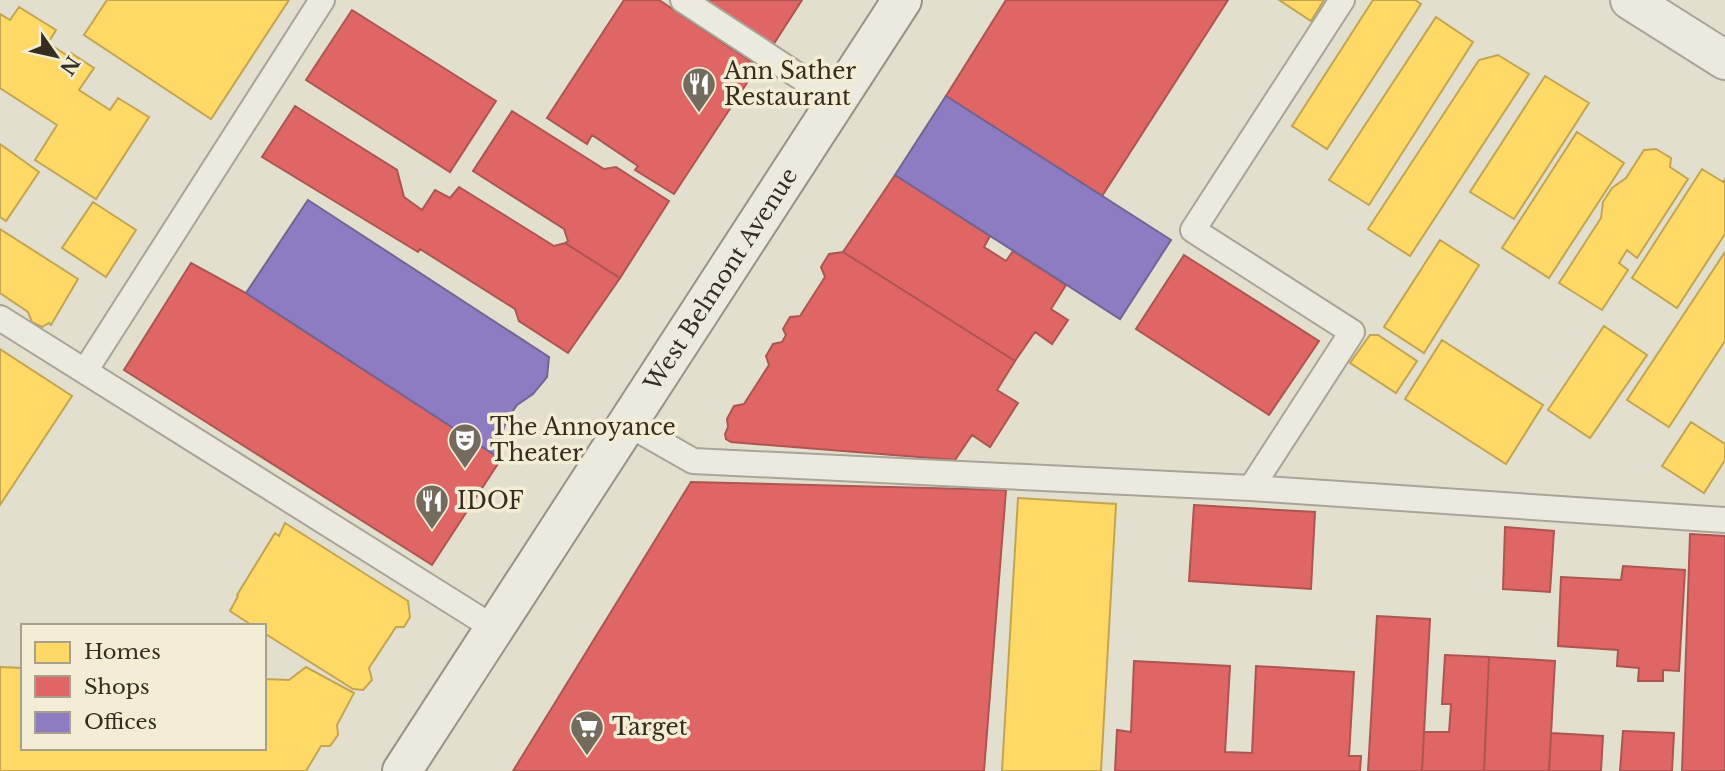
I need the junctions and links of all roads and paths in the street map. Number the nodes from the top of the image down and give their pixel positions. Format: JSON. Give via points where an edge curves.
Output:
{"nodes":[{"id":1,"x":322,"y":0,"type":"edge"},
{"id":2,"x":684,"y":0,"type":"edge"},
{"id":3,"x":902,"y":0,"type":"edge"},
{"id":4,"x":1342,"y":0,"type":"edge"},
{"id":5,"x":1630,"y":0,"type":"edge"},
{"id":6,"x":1725,"y":60,"type":"edge"},
{"id":7,"x":837,"y":101,"type":"junction"},
{"id":8,"x":0,"y":318,"type":"edge"},
{"id":9,"x":85,"y":371,"type":"junction"},
{"id":10,"x":628,"y":424,"type":"junction"},
{"id":11,"x":1251,"y":488,"type":"junction"},
{"id":12,"x":1725,"y":520,"type":"edge"},
{"id":13,"x":494,"y":628,"type":"junction"},
{"id":14,"x":402,"y":771,"type":"edge"}],
"edges":[{"from":1,"to":9,"type":"lane"},
{"from":2,"to":7,"type":"lane"},
{"from":3,"to":7,"type":"main road","name":"West Belmont Avenue"},
{"from":4,"to":11,"type":"lane","via":[[1193,230],[1352,332]]},
{"from":5,"to":6,"type":"main road"},
{"from":7,"to":10,"type":"main road","name":"West Belmont Avenue"},
{"from":8,"to":9,"type":"lane"},
{"from":9,"to":13,"type":"lane"},
{"from":10,"to":11,"type":"lane","via":[[693,461]]},
{"from":10,"to":13,"type":"main road","name":"West Belmont Avenue"},
{"from":11,"to":12,"type":"lane"},
{"from":13,"to":14,"type":"main road","name":"West Belmont Avenue"}]}
